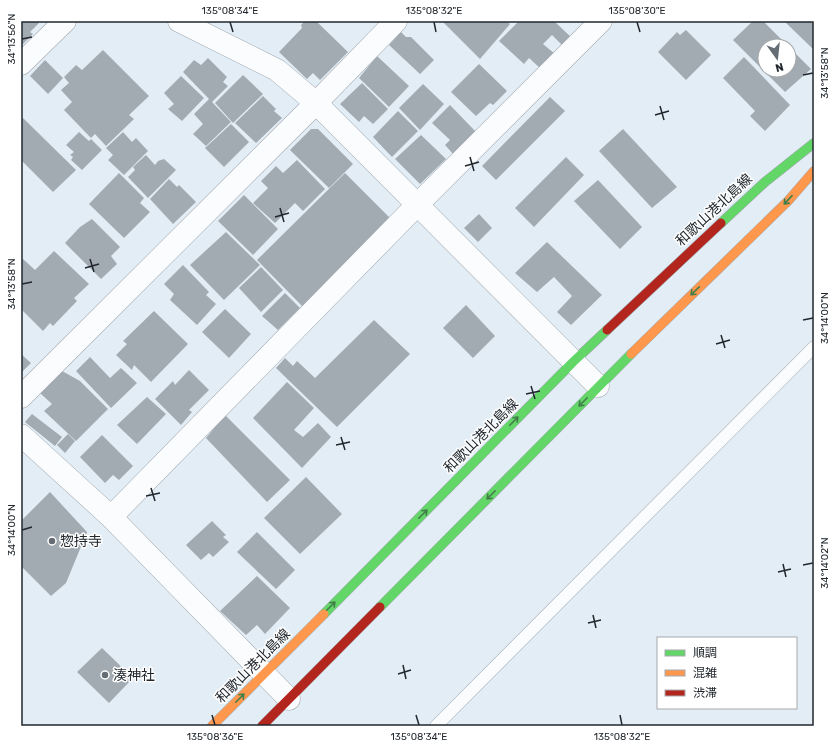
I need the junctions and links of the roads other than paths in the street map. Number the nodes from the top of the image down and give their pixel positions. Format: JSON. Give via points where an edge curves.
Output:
{"nodes":[{"id":1,"x":64,"y":21,"type":"edge"},
{"id":2,"x":396,"y":21,"type":"edge"},
{"id":3,"x":601,"y":21,"type":"edge"},
{"id":4,"x":181,"y":22,"type":"edge"},
{"id":5,"x":21,"y":64,"type":"edge"},
{"id":6,"x":316,"y":103,"type":"junction"},
{"id":7,"x":814,"y":143,"type":"edge"},
{"id":8,"x":814,"y":171,"type":"edge"},
{"id":9,"x":417,"y":205,"type":"junction"},
{"id":10,"x":814,"y":347,"type":"edge"},
{"id":11,"x":573,"y":362,"type":"junction"},
{"id":12,"x":598,"y":386,"type":"junction"},
{"id":13,"x":21,"y":397,"type":"edge"},
{"id":14,"x":21,"y":435,"type":"edge"},
{"id":15,"x":112,"y":517,"type":"junction"},
{"id":16,"x":264,"y":674,"type":"junction"},
{"id":17,"x":289,"y":699,"type":"junction"},
{"id":18,"x":212,"y":726,"type":"edge"},
{"id":19,"x":262,"y":726,"type":"edge"},
{"id":20,"x":436,"y":726,"type":"edge"}],
"edges":[{"from":1,"to":5,"type":"street"},
{"from":2,"to":6,"type":"street"},
{"from":3,"to":9,"type":"street"},
{"from":4,"to":6,"type":"street","via":[[278,70]]},
{"from":6,"to":9,"type":"street"},
{"from":6,"to":13,"type":"street"},
{"from":7,"to":11,"type":"main road","name":"和歌山港北島線","via":[[765,182]]},
{"from":8,"to":12,"type":"main road","one_way":true,"via":[[788,201]]},
{"from":9,"to":11,"type":"street"},
{"from":9,"to":15,"type":"street"},
{"from":10,"to":20,"type":"lane"},
{"from":11,"to":12,"type":"street"},
{"from":16,"to":11,"type":"main road","name":"和歌山港北島線","one_way":true},
{"from":12,"to":17,"type":"main road","one_way":true},
{"from":14,"to":15,"type":"street"},
{"from":15,"to":16,"type":"street"},
{"from":16,"to":17,"type":"street"},
{"from":18,"to":16,"type":"main road","name":"和歌山港北島線","one_way":true},
{"from":17,"to":19,"type":"main road"}]}
